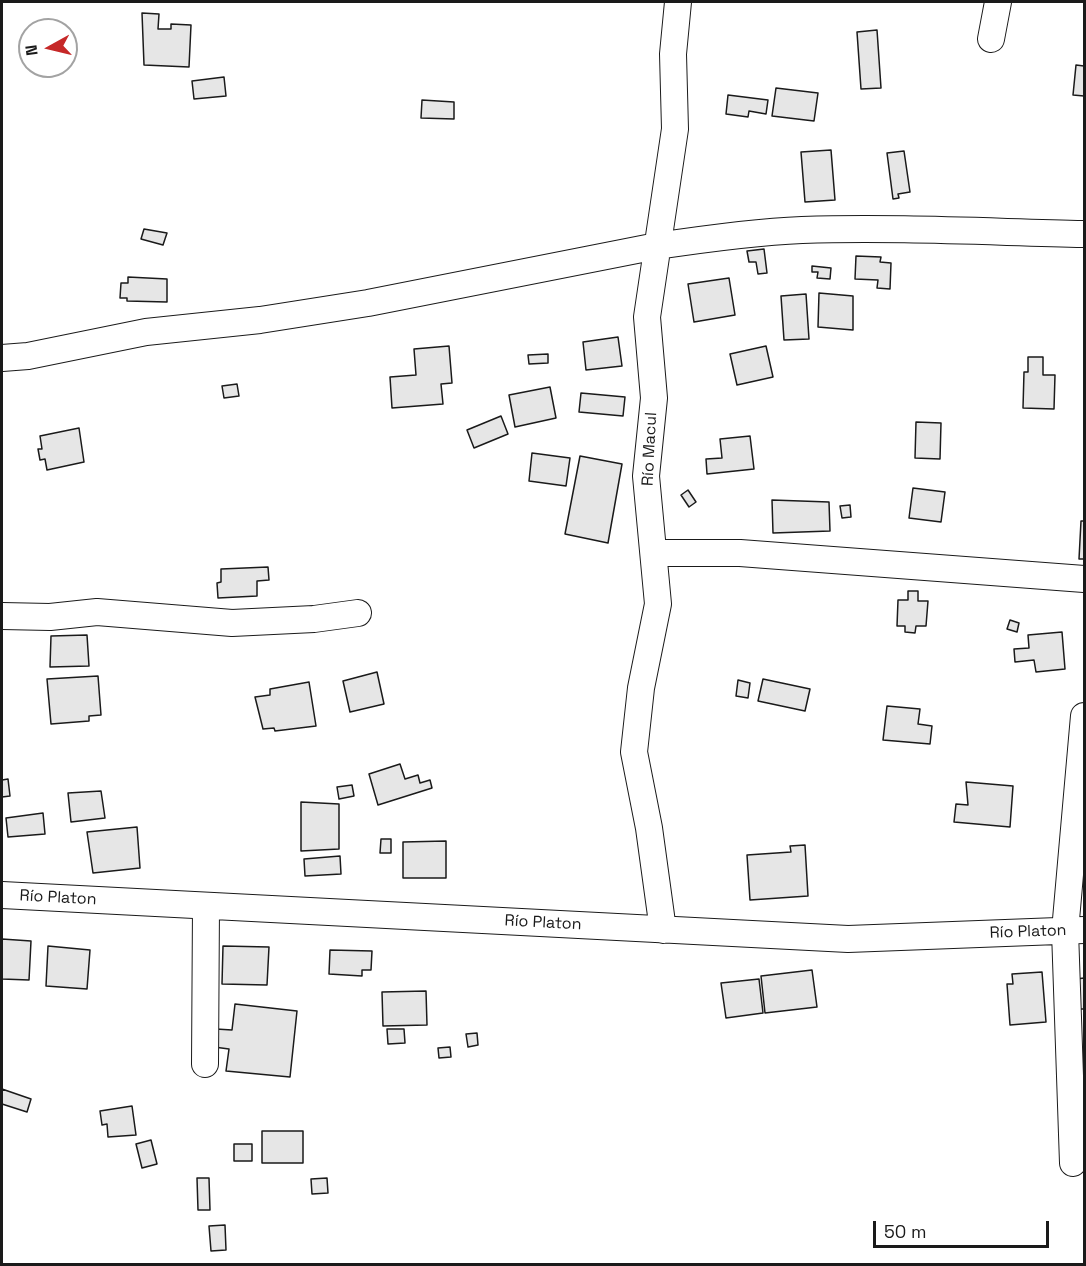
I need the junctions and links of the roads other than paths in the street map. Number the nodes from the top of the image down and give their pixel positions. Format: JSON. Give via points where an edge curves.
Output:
{"nodes":[{"id":1,"x":678,"y":2,"type":"edge"},
{"id":2,"x":998,"y":2,"type":"edge"},
{"id":3,"x":991,"y":39,"type":"dead end"},
{"id":4,"x":1084,"y":234,"type":"edge"},
{"id":5,"x":657,"y":246,"type":"junction"},
{"id":6,"x":2,"y":358,"type":"edge"},
{"id":7,"x":654,"y":553,"type":"junction"},
{"id":8,"x":1084,"y":579,"type":"edge"},
{"id":9,"x":358,"y":614,"type":"dead end"},
{"id":10,"x":2,"y":616,"type":"edge"},
{"id":11,"x":1084,"y":716,"type":"edge"},
{"id":12,"x":2,"y":896,"type":"edge"},
{"id":13,"x":206,"y":906,"type":"junction"},
{"id":14,"x":663,"y":930,"type":"junction"},
{"id":15,"x":1075,"y":931,"type":"edge"},
{"id":16,"x":206,"y":1064,"type":"dead end"},
{"id":17,"x":1073,"y":1163,"type":"dead end"}],
"edges":[{"from":1,"to":5,"type":"street","name":"Río Macul","via":[[673,54],[675,129]]},
{"from":2,"to":3,"type":"street"},
{"from":4,"to":5,"type":"street","via":[[800,230]]},
{"from":5,"to":6,"type":"street","via":[[368,303],[146,332]]},
{"from":5,"to":7,"type":"street","name":"Río Macul","via":[[647,317],[654,398],[646,476]]},
{"from":7,"to":8,"type":"street","via":[[740,553]]},
{"from":7,"to":14,"type":"street","name":"Río Macul","via":[[658,604],[640,688],[634,752]]},
{"from":9,"to":10,"type":"street","via":[[232,623],[97,612],[50,618]]},
{"from":11,"to":15,"type":"street"},
{"from":12,"to":13,"type":"street","name":"Río Platon"},
{"from":13,"to":14,"type":"street","name":"Río Platon"},
{"from":13,"to":16,"type":"street"},
{"from":14,"to":15,"type":"street","name":"Río Platon","via":[[848,939]]},
{"from":15,"to":17,"type":"street"}]}
